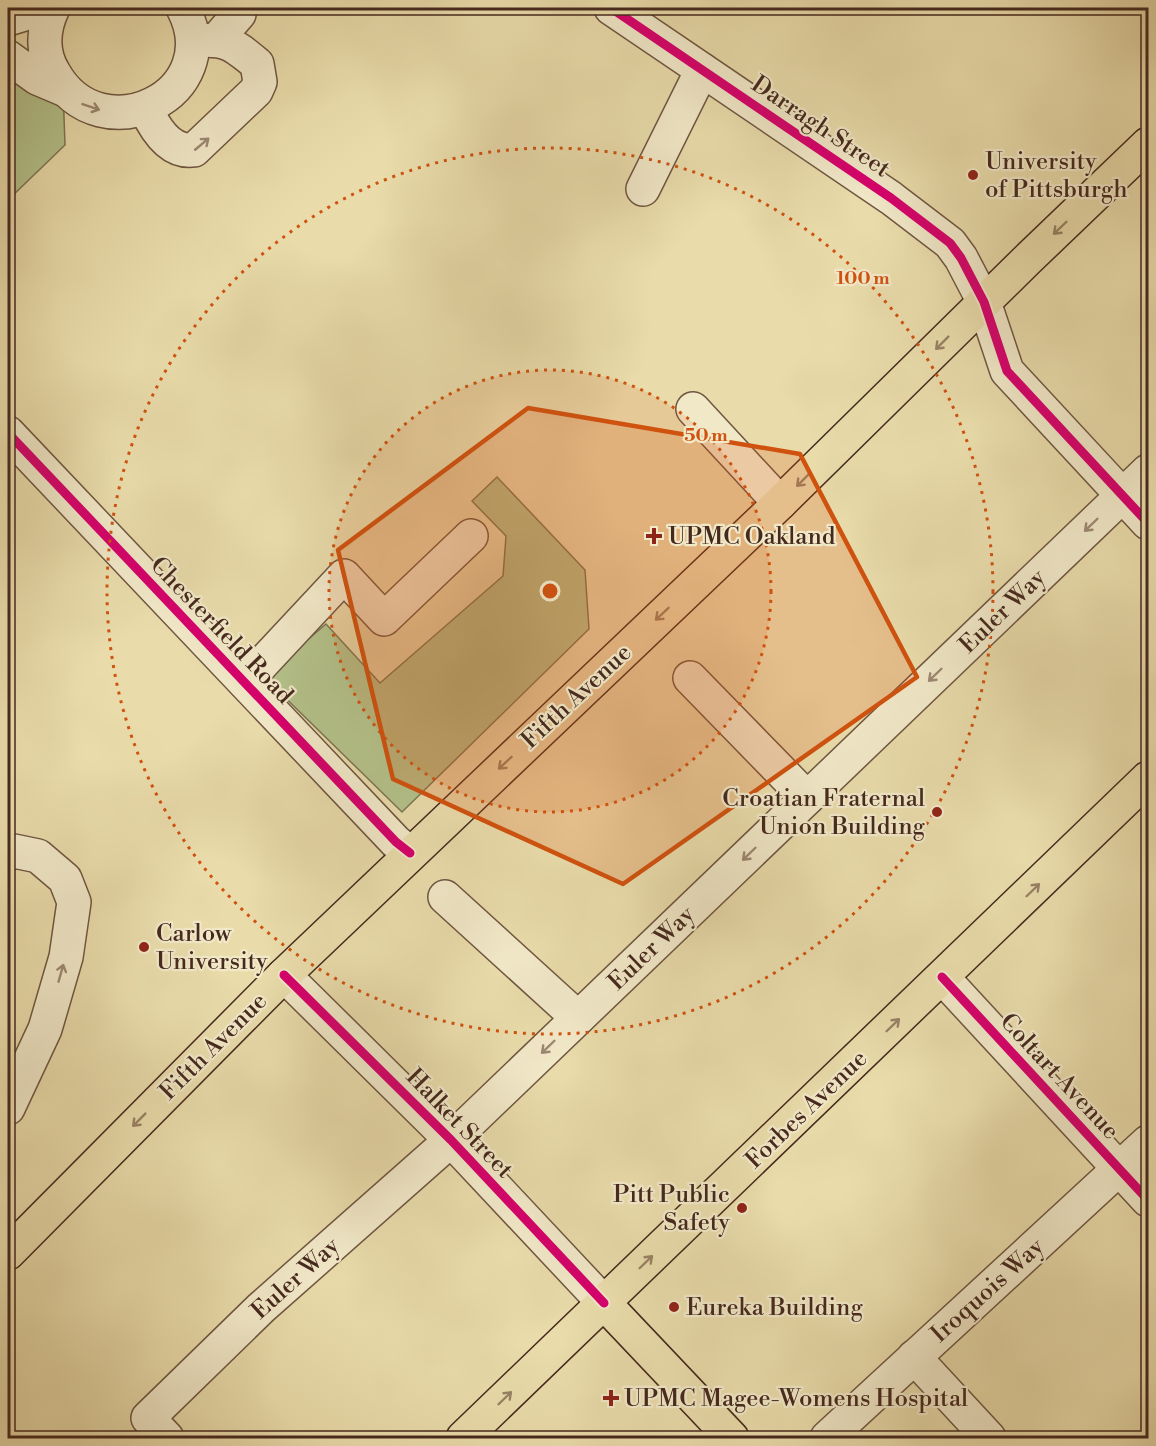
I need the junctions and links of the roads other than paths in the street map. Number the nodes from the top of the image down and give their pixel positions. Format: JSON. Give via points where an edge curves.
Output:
{"nodes":[{"id":1,"x":44,"y":8,"type":"edge"},
{"id":2,"x":53,"y":8,"type":"edge"},
{"id":3,"x":183,"y":8,"type":"edge"},
{"id":4,"x":611,"y":8,"type":"edge"},
{"id":5,"x":239,"y":14,"type":"dead end"},
{"id":6,"x":8,"y":20,"type":"edge"},
{"id":7,"x":206,"y":39,"type":"junction"},
{"id":8,"x":8,"y":57,"type":"edge"},
{"id":9,"x":702,"y":70,"type":"junction"},
{"id":10,"x":63,"y":89,"type":"junction"},
{"id":11,"x":147,"y":109,"type":"junction"},
{"id":12,"x":1149,"y":144,"type":"edge"},
{"id":13,"x":643,"y":189,"type":"dead end"},
{"id":14,"x":984,"y":302,"type":"junction"},
{"id":15,"x":693,"y":409,"type":"dead end"},
{"id":16,"x":8,"y":434,"type":"edge"},
{"id":17,"x":1149,"y":471,"type":"edge"},
{"id":18,"x":1122,"y":496,"type":"junction"},
{"id":19,"x":780,"y":502,"type":"junction"},
{"id":20,"x":1149,"y":523,"type":"edge"},
{"id":21,"x":471,"y":536,"type":"dead end"},
{"id":22,"x":690,"y":678,"type":"dead end"},
{"id":23,"x":245,"y":682,"type":"junction"},
{"id":24,"x":1149,"y":778,"type":"edge"},
{"id":25,"x":807,"y":798,"type":"junction"},
{"id":26,"x":410,"y":853,"type":"junction"},
{"id":27,"x":8,"y":854,"type":"edge"},
{"id":28,"x":444,"y":897,"type":"dead end"},
{"id":29,"x":284,"y":975,"type":"junction"},
{"id":30,"x":942,"y":977,"type":"junction"},
{"id":31,"x":578,"y":1018,"type":"junction"},
{"id":32,"x":8,"y":1108,"type":"edge"},
{"id":33,"x":450,"y":1140,"type":"junction"},
{"id":34,"x":1149,"y":1142,"type":"edge"},
{"id":35,"x":1119,"y":1170,"type":"junction"},
{"id":36,"x":1149,"y":1200,"type":"edge"},
{"id":37,"x":8,"y":1253,"type":"edge"},
{"id":38,"x":604,"y":1303,"type":"junction"},
{"id":39,"x":914,"y":1358,"type":"junction"},
{"id":40,"x":158,"y":1428,"type":"edge"},
{"id":41,"x":463,"y":1438,"type":"edge"},
{"id":42,"x":732,"y":1438,"type":"edge"},
{"id":43,"x":827,"y":1438,"type":"edge"},
{"id":44,"x":989,"y":1438,"type":"edge"}],
"edges":[{"from":1,"to":6,"type":"street"},
{"from":2,"to":10,"type":"street","via":[[46,22],[44,44],[49,65]]},
{"from":3,"to":7,"type":"street"},
{"from":4,"to":9,"type":"street","name":"Darragh Street"},
{"from":5,"to":7,"type":"street"},
{"from":7,"to":11,"type":"street","via":[[191,59],[183,79]]},
{"from":11,"to":7,"type":"street","one_way":true,"via":[[172,146],[183,152],[194,150],[256,91],[260,82],[257,64]]},
{"from":8,"to":10,"type":"street","via":[[37,78]]},
{"from":9,"to":13,"type":"street"},
{"from":9,"to":14,"type":"street","name":"Darragh Street","via":[[891,198],[950,243]]},
{"from":10,"to":11,"type":"street","one_way":true,"via":[[84,105],[106,111]]},
{"from":12,"to":14,"type":"main road","name":"Fifth Avenue","one_way":true},
{"from":14,"to":18,"type":"street","name":"Darragh Street","via":[[1007,371]]},
{"from":14,"to":19,"type":"main road","name":"Fifth Avenue","one_way":true},
{"from":15,"to":19,"type":"street"},
{"from":16,"to":23,"type":"street","name":"Chesterfield Road"},
{"from":17,"to":18,"type":"street","name":"Euler Way"},
{"from":18,"to":20,"type":"street","name":"Darragh Street"},
{"from":18,"to":25,"type":"street","name":"Euler Way","one_way":true},
{"from":19,"to":26,"type":"main road","name":"Fifth Avenue","one_way":true},
{"from":21,"to":23,"type":"street","via":[[384,619],[344,576]]},
{"from":22,"to":25,"type":"street"},
{"from":23,"to":26,"type":"street","name":"Chesterfield Road"},
{"from":30,"to":24,"type":"main road","name":"Forbes Avenue","one_way":true},
{"from":25,"to":31,"type":"street","name":"Euler Way","one_way":true},
{"from":26,"to":29,"type":"main road","name":"Fifth Avenue"},
{"from":32,"to":27,"type":"street","one_way":true,"via":[[45,1029],[66,957],[74,902],[65,879],[38,856],[14,851]]},
{"from":28,"to":31,"type":"street"},
{"from":29,"to":33,"type":"street","name":"Halket Street"},
{"from":29,"to":37,"type":"main road","name":"Fifth Avenue","one_way":true},
{"from":30,"to":35,"type":"street","name":"Coltart Avenue"},
{"from":38,"to":30,"type":"main road","name":"Forbes Avenue","one_way":true},
{"from":31,"to":33,"type":"street","name":"Euler Way","one_way":true},
{"from":33,"to":38,"type":"street","name":"Halket Street"},
{"from":33,"to":40,"type":"street","name":"Euler Way","via":[[261,1308]]},
{"from":34,"to":35,"type":"street","name":"Iroquois Way"},
{"from":35,"to":36,"type":"street","name":"Coltart Avenue"},
{"from":35,"to":39,"type":"street","name":"Iroquois Way"},
{"from":41,"to":38,"type":"main road","name":"Forbes Avenue","one_way":true},
{"from":38,"to":42,"type":"main road","name":"Halket Street"},
{"from":39,"to":43,"type":"street","name":"Iroquois Way"},
{"from":39,"to":44,"type":"street"}]}
